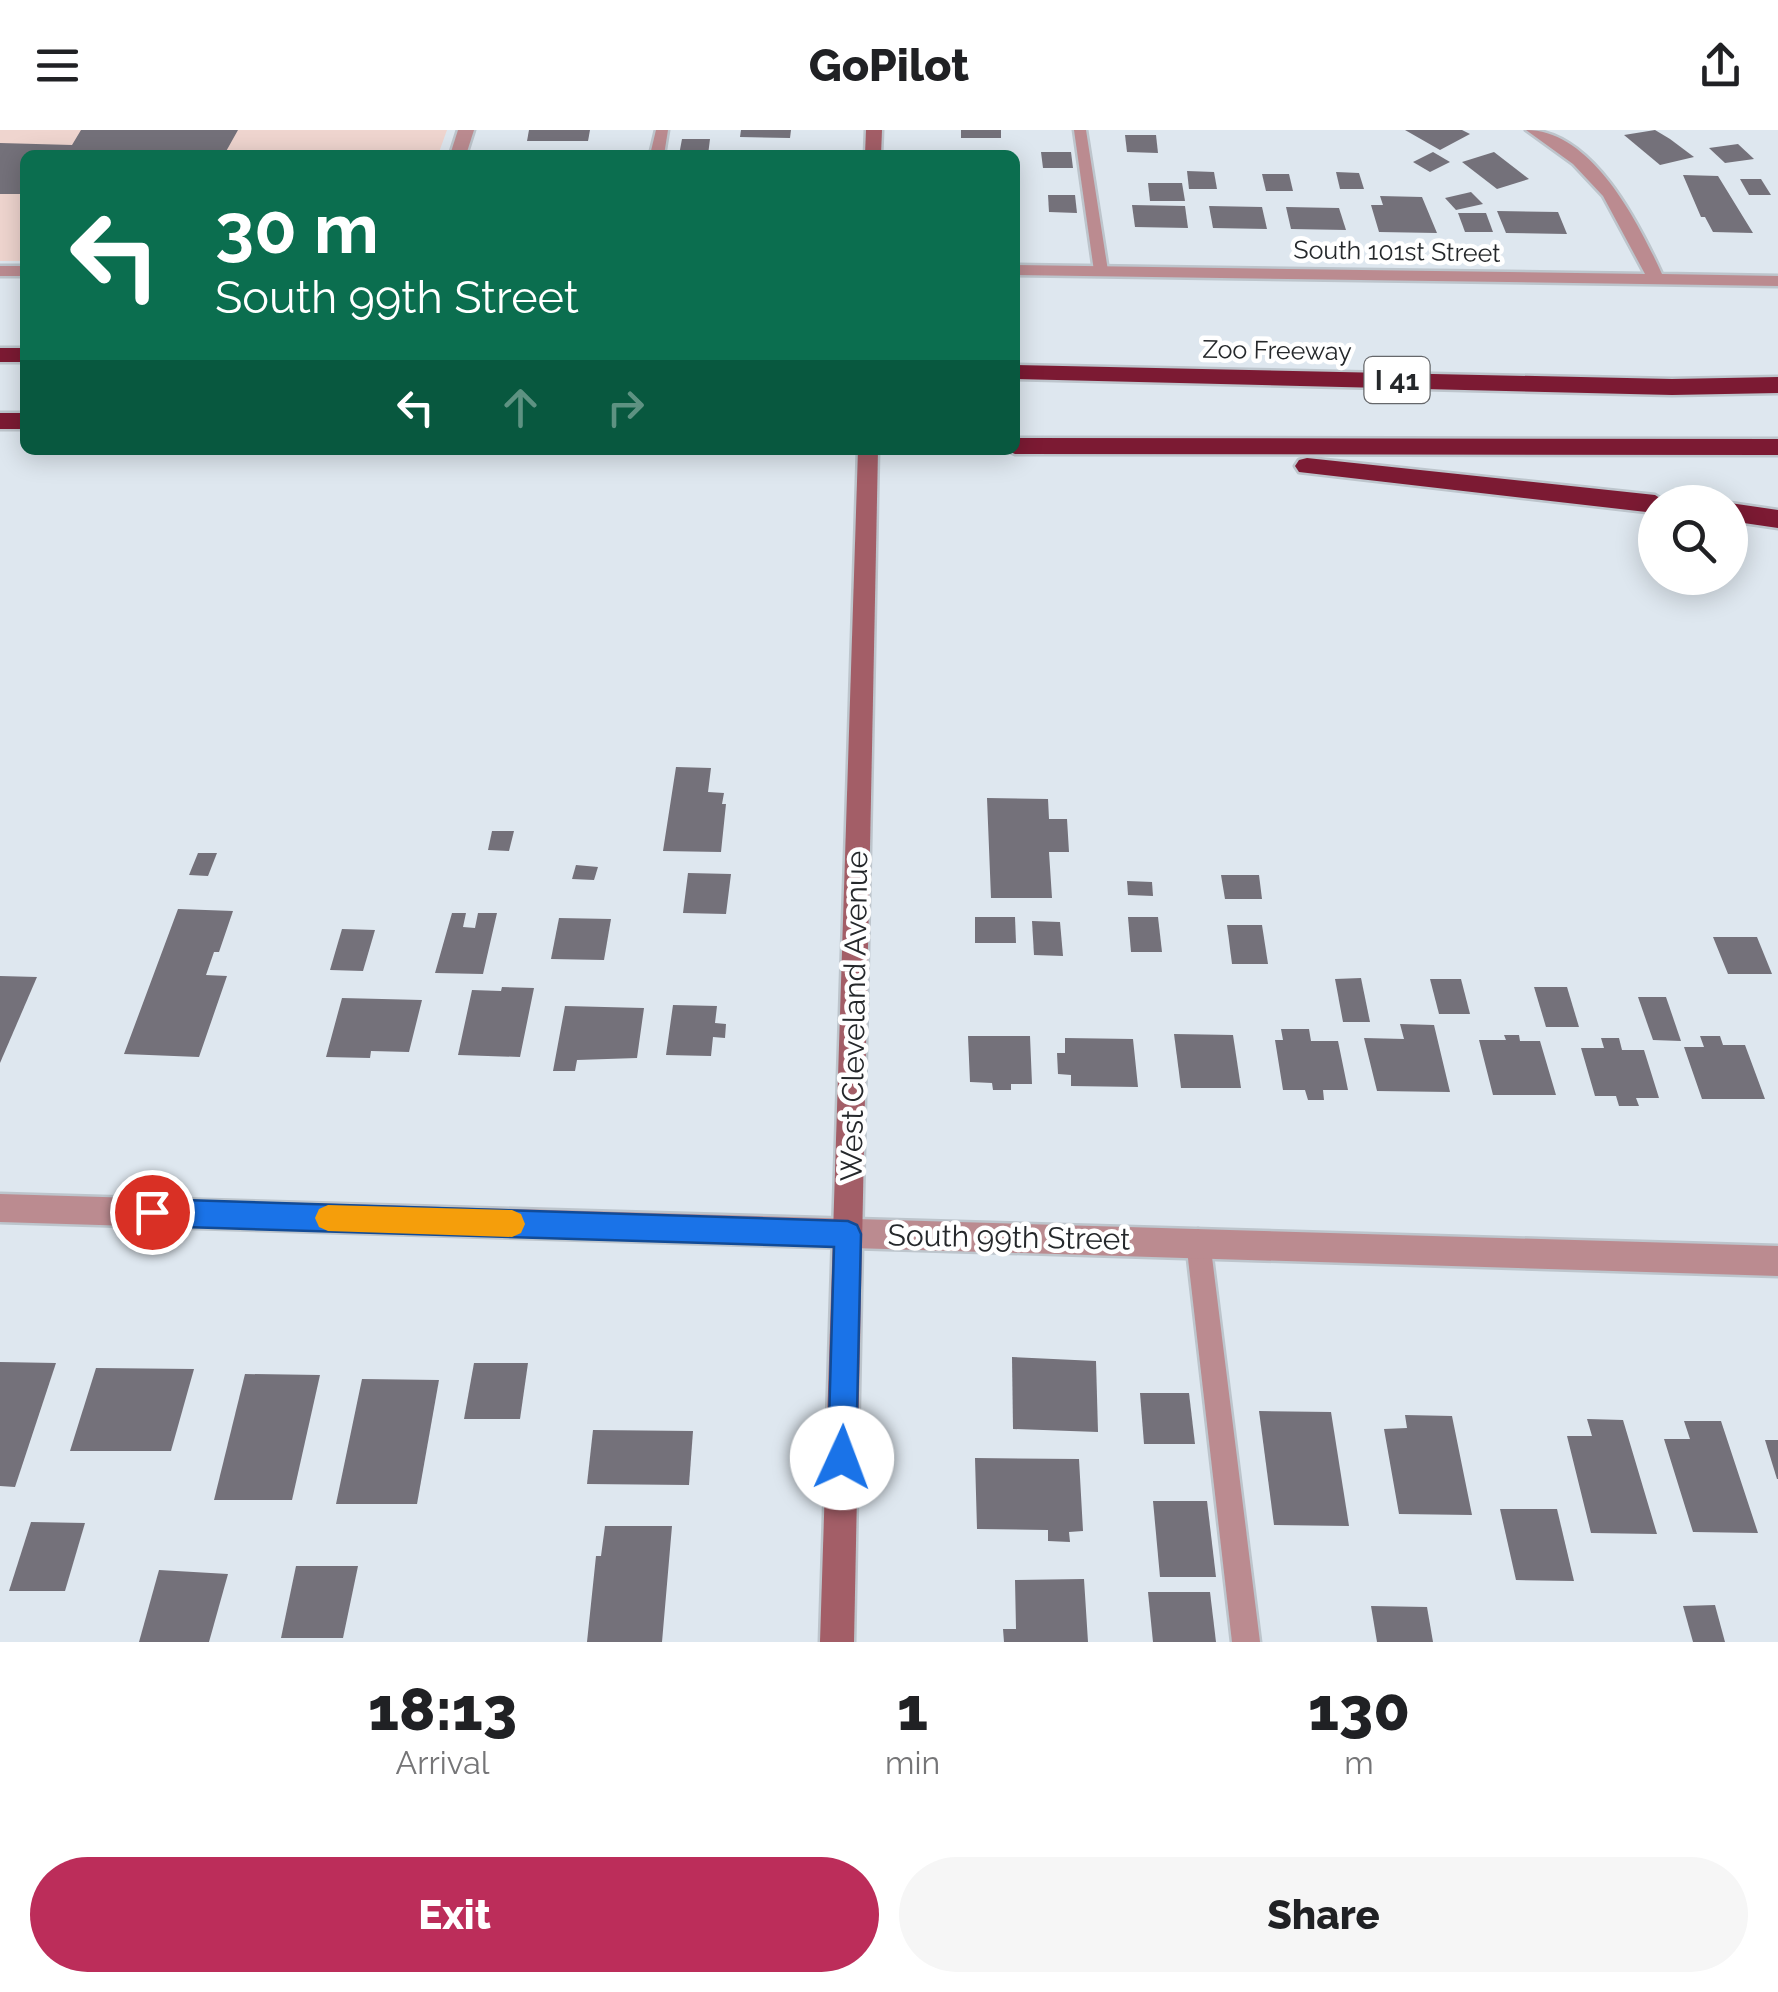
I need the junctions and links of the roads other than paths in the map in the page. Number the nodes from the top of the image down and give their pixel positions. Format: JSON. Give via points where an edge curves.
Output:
{"nodes":[{"id":1,"x":1080,"y":130,"type":"edge"},
{"id":2,"x":1534,"y":130,"type":"edge"},
{"id":3,"x":1020,"y":270,"type":"edge"},
{"id":4,"x":1101,"y":272,"type":"junction"},
{"id":5,"x":1656,"y":279,"type":"junction"},
{"id":6,"x":1778,"y":281,"type":"edge"},
{"id":7,"x":1020,"y":372,"type":"edge"},
{"id":8,"x":1778,"y":384,"type":"edge"},
{"id":9,"x":1020,"y":446,"type":"edge"},
{"id":10,"x":1778,"y":447,"type":"edge"},
{"id":11,"x":1155,"y":449,"type":"junction"},
{"id":12,"x":868,"y":455,"type":"edge"},
{"id":13,"x":1638,"y":502,"type":"edge"},
{"id":14,"x":1748,"y":515,"type":"edge"},
{"id":15,"x":1778,"y":519,"type":"edge"},
{"id":16,"x":0,"y":1208,"type":"edge"},
{"id":17,"x":848,"y":1234,"type":"junction"},
{"id":18,"x":1198,"y":1241,"type":"junction"},
{"id":19,"x":1778,"y":1261,"type":"edge"},
{"id":20,"x":837,"y":1642,"type":"edge"},
{"id":21,"x":1246,"y":1642,"type":"edge"}],
"edges":[{"from":1,"to":4,"type":"lane"},
{"from":2,"to":5,"type":"street","via":[[1587,165],[1622,207]]},
{"from":3,"to":4,"type":"street","name":"South 101st Street"},
{"from":4,"to":5,"type":"street","name":"South 101st Street"},
{"from":5,"to":6,"type":"street","name":"South 101st Street"},
{"from":7,"to":8,"type":"highway","name":"Zoo Freeway","number":"I 41"},
{"from":9,"to":11,"type":"highway"},
{"from":10,"to":11,"type":"highway"},
{"from":11,"to":13,"type":"highway"},
{"from":12,"to":17,"type":"street","name":"West Cleveland Avenue"},
{"from":14,"to":15,"type":"highway"},
{"from":16,"to":17,"type":"street","name":"South 99th Street"},
{"from":17,"to":18,"type":"street","name":"South 99th Street"},
{"from":17,"to":20,"type":"street","name":"West Cleveland Avenue"},
{"from":18,"to":19,"type":"street","name":"South 99th Street"},
{"from":18,"to":21,"type":"lane"}]}
